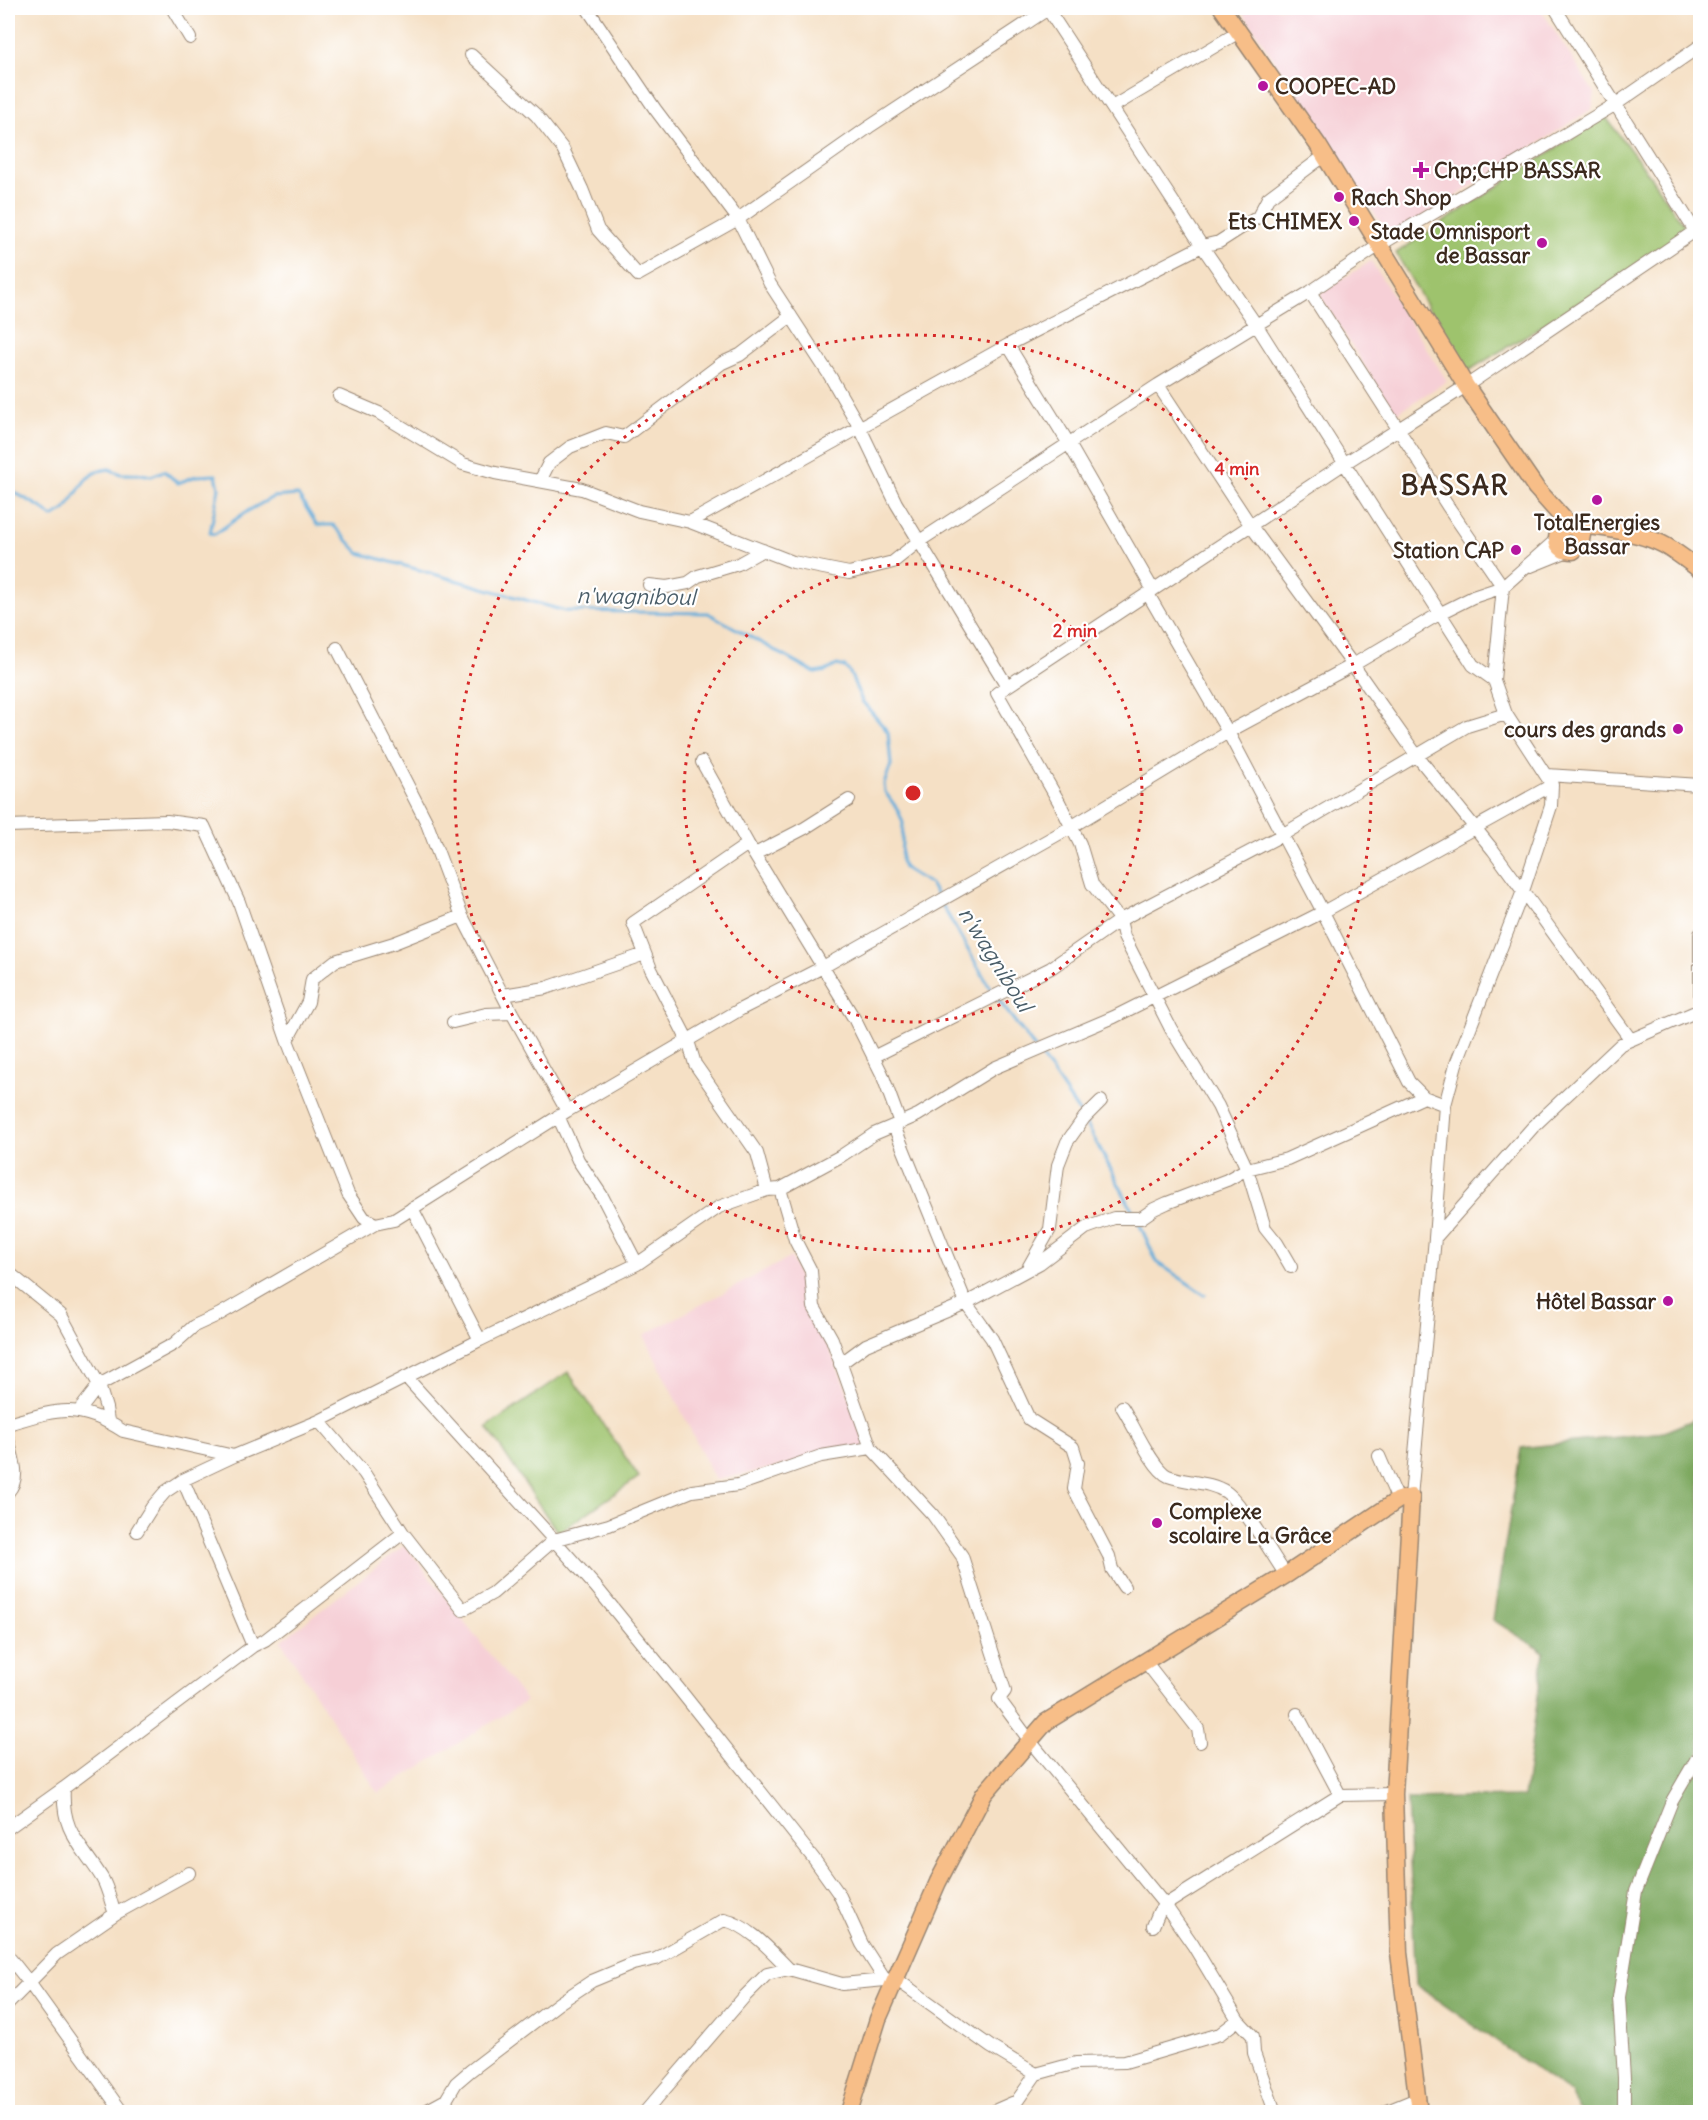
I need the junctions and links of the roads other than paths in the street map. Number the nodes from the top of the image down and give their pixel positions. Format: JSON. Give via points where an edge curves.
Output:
{"nodes":[{"id":1,"x":172,"y":8,"type":"edge"},
{"id":2,"x":587,"y":8,"type":"edge"},
{"id":3,"x":1048,"y":8,"type":"edge"},
{"id":4,"x":1222,"y":8,"type":"edge"},
{"id":5,"x":1555,"y":8,"type":"edge"},
{"id":6,"x":1239,"y":32,"type":"junction"},
{"id":7,"x":190,"y":38,"type":"dead end"},
{"id":8,"x":1701,"y":46,"type":"edge"},
{"id":9,"x":471,"y":55,"type":"dead end"},
{"id":10,"x":1616,"y":104,"type":"junction"},
{"id":11,"x":1112,"y":107,"type":"junction"},
{"id":12,"x":1324,"y":156,"type":"junction"},
{"id":13,"x":738,"y":219,"type":"junction"},
{"id":14,"x":1699,"y":235,"type":"edge"},
{"id":15,"x":1202,"y":246,"type":"junction"},
{"id":16,"x":1378,"y":246,"type":"junction"},
{"id":17,"x":1310,"y":292,"type":"junction"},
{"id":18,"x":791,"y":316,"type":"junction"},
{"id":19,"x":1257,"y":326,"type":"junction"},
{"id":20,"x":1008,"y":345,"type":"junction"},
{"id":21,"x":1158,"y":385,"type":"junction"},
{"id":22,"x":1467,"y":386,"type":"junction"},
{"id":23,"x":339,"y":396,"type":"dead end"},
{"id":24,"x":860,"y":428,"type":"junction"},
{"id":25,"x":1398,"y":429,"type":"junction"},
{"id":26,"x":1069,"y":444,"type":"junction"},
{"id":27,"x":1345,"y":463,"type":"junction"},
{"id":28,"x":540,"y":481,"type":"junction"},
{"id":29,"x":690,"y":522,"type":"junction"},
{"id":30,"x":1251,"y":526,"type":"junction"},
{"id":31,"x":1568,"y":537,"type":"junction"},
{"id":32,"x":918,"y":542,"type":"junction"},
{"id":33,"x":763,"y":550,"type":"junction"},
{"id":34,"x":1701,"y":570,"type":"edge"},
{"id":35,"x":649,"y":585,"type":"dead end"},
{"id":36,"x":1503,"y":587,"type":"junction"},
{"id":37,"x":1150,"y":592,"type":"junction"},
{"id":38,"x":1439,"y":614,"type":"junction"},
{"id":39,"x":336,"y":648,"type":"dead end"},
{"id":40,"x":1353,"y":665,"type":"junction"},
{"id":41,"x":1494,"y":680,"type":"junction"},
{"id":42,"x":1007,"y":686,"type":"junction"},
{"id":43,"x":1506,"y":714,"type":"junction"},
{"id":44,"x":1228,"y":732,"type":"junction"},
{"id":45,"x":1417,"y":756,"type":"junction"},
{"id":46,"x":702,"y":762,"type":"dead end"},
{"id":47,"x":1550,"y":780,"type":"junction"},
{"id":48,"x":1701,"y":785,"type":"edge"},
{"id":49,"x":849,"y":800,"type":"dead end"},
{"id":50,"x":8,"y":826,"type":"edge"},
{"id":51,"x":1071,"y":827,"type":"junction"},
{"id":52,"x":1476,"y":828,"type":"junction"},
{"id":53,"x":1282,"y":835,"type":"junction"},
{"id":54,"x":752,"y":849,"type":"junction"},
{"id":55,"x":1523,"y":891,"type":"junction"},
{"id":56,"x":1323,"y":912,"type":"junction"},
{"id":57,"x":462,"y":916,"type":"junction"},
{"id":58,"x":1120,"y":920,"type":"junction"},
{"id":59,"x":1701,"y":934,"type":"edge"},
{"id":60,"x":645,"y":954,"type":"junction"},
{"id":61,"x":823,"y":967,"type":"junction"},
{"id":62,"x":504,"y":995,"type":"junction"},
{"id":63,"x":1155,"y":997,"type":"junction"},
{"id":64,"x":1700,"y":1010,"type":"edge"},
{"id":65,"x":512,"y":1013,"type":"junction"},
{"id":66,"x":453,"y":1022,"type":"dead end"},
{"id":67,"x":287,"y":1040,"type":"junction"},
{"id":68,"x":1630,"y":1040,"type":"junction"},
{"id":69,"x":688,"y":1041,"type":"junction"},
{"id":70,"x":873,"y":1057,"type":"junction"},
{"id":71,"x":1424,"y":1097,"type":"junction"},
{"id":72,"x":1101,"y":1101,"type":"dead end"},
{"id":73,"x":1444,"y":1105,"type":"junction"},
{"id":74,"x":563,"y":1113,"type":"junction"},
{"id":75,"x":897,"y":1124,"type":"junction"},
{"id":76,"x":1246,"y":1169,"type":"junction"},
{"id":77,"x":780,"y":1189,"type":"junction"},
{"id":78,"x":766,"y":1190,"type":"junction"},
{"id":79,"x":412,"y":1208,"type":"junction"},
{"id":80,"x":375,"y":1224,"type":"junction"},
{"id":81,"x":1435,"y":1238,"type":"junction"},
{"id":82,"x":637,"y":1264,"type":"junction"},
{"id":83,"x":1291,"y":1267,"type":"dead end"},
{"id":84,"x":1026,"y":1271,"type":"junction"},
{"id":85,"x":8,"y":1272,"type":"edge"},
{"id":86,"x":966,"y":1303,"type":"junction"},
{"id":87,"x":480,"y":1340,"type":"junction"},
{"id":88,"x":840,"y":1364,"type":"junction"},
{"id":89,"x":406,"y":1377,"type":"junction"},
{"id":90,"x":99,"y":1385,"type":"junction"},
{"id":91,"x":1122,"y":1407,"type":"dead end"},
{"id":92,"x":79,"y":1411,"type":"junction"},
{"id":93,"x":108,"y":1421,"type":"junction"},
{"id":94,"x":319,"y":1421,"type":"junction"},
{"id":95,"x":8,"y":1424,"type":"edge"},
{"id":96,"x":8,"y":1439,"type":"edge"},
{"id":97,"x":871,"y":1448,"type":"junction"},
{"id":98,"x":234,"y":1456,"type":"junction"},
{"id":99,"x":1379,"y":1456,"type":"dead end"},
{"id":100,"x":183,"y":1480,"type":"junction"},
{"id":101,"x":8,"y":1492,"type":"edge"},
{"id":102,"x":1404,"y":1498,"type":"junction"},
{"id":103,"x":138,"y":1531,"type":"dead end"},
{"id":104,"x":403,"y":1533,"type":"junction"},
{"id":105,"x":554,"y":1540,"type":"junction"},
{"id":106,"x":1286,"y":1575,"type":"junction"},
{"id":107,"x":1124,"y":1587,"type":"dead end"},
{"id":108,"x":253,"y":1646,"type":"junction"},
{"id":109,"x":1145,"y":1661,"type":"junction"},
{"id":110,"x":1297,"y":1714,"type":"dead end"},
{"id":111,"x":1030,"y":1741,"type":"junction"},
{"id":112,"x":1200,"y":1742,"type":"dead end"},
{"id":113,"x":1701,"y":1753,"type":"edge"},
{"id":114,"x":64,"y":1788,"type":"junction"},
{"id":115,"x":1394,"y":1794,"type":"junction"},
{"id":116,"x":1340,"y":1795,"type":"junction"},
{"id":117,"x":8,"y":1828,"type":"edge"},
{"id":118,"x":189,"y":1873,"type":"dead end"},
{"id":119,"x":1165,"y":1905,"type":"junction"},
{"id":120,"x":115,"y":1914,"type":"junction"},
{"id":121,"x":1153,"y":1926,"type":"dead end"},
{"id":122,"x":8,"y":1956,"type":"edge"},
{"id":123,"x":789,"y":1969,"type":"junction"},
{"id":124,"x":891,"y":1980,"type":"junction"},
{"id":125,"x":28,"y":1981,"type":"junction"},
{"id":126,"x":8,"y":2004,"type":"edge"},
{"id":127,"x":1238,"y":2020,"type":"junction"},
{"id":128,"x":1036,"y":2074,"type":"junction"},
{"id":129,"x":1419,"y":2105,"type":"edge"},
{"id":130,"x":122,"y":2112,"type":"edge"},
{"id":131,"x":424,"y":2112,"type":"edge"},
{"id":132,"x":645,"y":2112,"type":"edge"},
{"id":133,"x":849,"y":2112,"type":"edge"},
{"id":134,"x":992,"y":2112,"type":"edge"},
{"id":135,"x":1275,"y":2112,"type":"edge"},
{"id":136,"x":1385,"y":2112,"type":"edge"},
{"id":137,"x":1624,"y":2112,"type":"edge"}],
"edges":[{"from":1,"to":7,"type":"street"},
{"from":2,"to":13,"type":"street","via":[[655,109]]},
{"from":3,"to":11,"type":"street"},
{"from":3,"to":13,"type":"street"},
{"from":4,"to":6,"type":"main road"},
{"from":5,"to":10,"type":"street"},
{"from":6,"to":11,"type":"street"},
{"from":6,"to":12,"type":"main road"},
{"from":8,"to":10,"type":"street"},
{"from":9,"to":13,"type":"street","via":[[536,116],[563,149],[598,230],[638,275]]},
{"from":10,"to":14,"type":"street"},
{"from":10,"to":16,"type":"street"},
{"from":11,"to":15,"type":"street"},
{"from":12,"to":15,"type":"street","via":[[1268,198],[1258,217],[1219,242]]},
{"from":12,"to":16,"type":"main road"},
{"from":13,"to":18,"type":"street","via":[[770,284]]},
{"from":14,"to":22,"type":"street"},
{"from":15,"to":19,"type":"street"},
{"from":15,"to":20,"type":"street"},
{"from":16,"to":17,"type":"street"},
{"from":16,"to":22,"type":"main road"},
{"from":17,"to":19,"type":"street"},
{"from":17,"to":25,"type":"street"},
{"from":18,"to":24,"type":"street"},
{"from":18,"to":28,"type":"street","via":[[624,436],[606,434],[570,447],[549,463]]},
{"from":19,"to":21,"type":"street"},
{"from":19,"to":27,"type":"street"},
{"from":20,"to":24,"type":"street"},
{"from":20,"to":26,"type":"street"},
{"from":21,"to":26,"type":"street"},
{"from":21,"to":30,"type":"street"},
{"from":22,"to":25,"type":"street"},
{"from":22,"to":31,"type":"main road"},
{"from":23,"to":28,"type":"street","via":[[379,413],[463,464]]},
{"from":24,"to":29,"type":"street"},
{"from":24,"to":32,"type":"street"},
{"from":25,"to":27,"type":"street"},
{"from":25,"to":36,"type":"street"},
{"from":26,"to":32,"type":"street"},
{"from":26,"to":37,"type":"street"},
{"from":27,"to":30,"type":"street"},
{"from":27,"to":38,"type":"street"},
{"from":28,"to":29,"type":"street","via":[[582,489],[639,511]]},
{"from":29,"to":33,"type":"street"},
{"from":30,"to":37,"type":"street"},
{"from":30,"to":40,"type":"street"},
{"from":31,"to":34,"type":"main road","via":[[1600,527],[1639,535],[1666,546]]},
{"from":31,"to":36,"type":"street"},
{"from":32,"to":33,"type":"street","via":[[893,562],[849,573],[793,562]]},
{"from":32,"to":42,"type":"street"},
{"from":33,"to":35,"type":"street","via":[[688,583]]},
{"from":36,"to":38,"type":"street"},
{"from":36,"to":41,"type":"street"},
{"from":37,"to":42,"type":"street"},
{"from":37,"to":44,"type":"street"},
{"from":38,"to":40,"type":"street"},
{"from":38,"to":41,"type":"street","via":[[1473,665]]},
{"from":39,"to":57,"type":"street","via":[[426,821]]},
{"from":40,"to":44,"type":"street"},
{"from":40,"to":45,"type":"street"},
{"from":41,"to":43,"type":"street"},
{"from":42,"to":51,"type":"street","via":[[997,693]]},
{"from":43,"to":45,"type":"street","via":[[1467,726]]},
{"from":43,"to":47,"type":"street"},
{"from":44,"to":51,"type":"street"},
{"from":44,"to":53,"type":"street"},
{"from":45,"to":52,"type":"street"},
{"from":45,"to":53,"type":"street"},
{"from":46,"to":54,"type":"street"},
{"from":47,"to":48,"type":"street"},
{"from":47,"to":52,"type":"street"},
{"from":47,"to":55,"type":"street","via":[[1551,806]]},
{"from":49,"to":54,"type":"street","via":[[805,828]]},
{"from":50,"to":67,"type":"street","via":[[167,821],[204,826],[238,902]]},
{"from":51,"to":58,"type":"street","via":[[1092,884]]},
{"from":51,"to":61,"type":"street"},
{"from":52,"to":55,"type":"street"},
{"from":52,"to":56,"type":"street"},
{"from":53,"to":56,"type":"street"},
{"from":53,"to":58,"type":"street"},
{"from":54,"to":60,"type":"street","via":[[633,923]]},
{"from":54,"to":61,"type":"street"},
{"from":55,"to":68,"type":"street"},
{"from":55,"to":73,"type":"street","via":[[1455,1064]]},
{"from":56,"to":63,"type":"street"},
{"from":56,"to":71,"type":"street","via":[[1409,1082]]},
{"from":57,"to":62,"type":"street"},
{"from":57,"to":67,"type":"street","via":[[335,961],[312,979],[308,1002]]},
{"from":58,"to":63,"type":"street","via":[[1124,937]]},
{"from":58,"to":70,"type":"street","via":[[1051,968]]},
{"from":59,"to":64,"type":"street"},
{"from":60,"to":62,"type":"street","via":[[546,988]]},
{"from":60,"to":69,"type":"street"},
{"from":61,"to":69,"type":"street"},
{"from":61,"to":70,"type":"street"},
{"from":62,"to":65,"type":"street"},
{"from":63,"to":75,"type":"street","via":[[994,1068]]},
{"from":63,"to":76,"type":"street","via":[[1218,1106]]},
{"from":64,"to":68,"type":"street"},
{"from":65,"to":66,"type":"street"},
{"from":65,"to":74,"type":"street"},
{"from":67,"to":80,"type":"street","via":[[348,1194],[364,1218]]},
{"from":68,"to":81,"type":"street","via":[[1621,1044],[1533,1127]]},
{"from":69,"to":74,"type":"street"},
{"from":69,"to":78,"type":"street","via":[[695,1064],[757,1153]]},
{"from":70,"to":75,"type":"street"},
{"from":71,"to":73,"type":"street"},
{"from":71,"to":76,"type":"street","via":[[1287,1159]]},
{"from":72,"to":84,"type":"street","via":[[1067,1142],[1058,1165],[1050,1229]]},
{"from":73,"to":81,"type":"street"},
{"from":74,"to":79,"type":"street"},
{"from":74,"to":82,"type":"street","via":[[578,1160],[602,1196]]},
{"from":75,"to":77,"type":"street"},
{"from":75,"to":86,"type":"street"},
{"from":76,"to":83,"type":"street","via":[[1265,1228]]},
{"from":76,"to":84,"type":"street","via":[[1141,1218],[1114,1218],[1086,1228]]},
{"from":77,"to":78,"type":"street"},
{"from":77,"to":88,"type":"street","via":[[795,1240],[811,1271],[814,1307],[832,1339]]},
{"from":78,"to":82,"type":"street","via":[[719,1207]]},
{"from":79,"to":80,"type":"street","via":[[394,1220]]},
{"from":79,"to":87,"type":"street"},
{"from":80,"to":90,"type":"street","via":[[194,1326],[174,1344]]},
{"from":81,"to":102,"type":"street"},
{"from":82,"to":87,"type":"street"},
{"from":84,"to":86,"type":"street"},
{"from":85,"to":90,"type":"street","via":[[61,1315]]},
{"from":86,"to":88,"type":"street","via":[[866,1345]]},
{"from":86,"to":107,"type":"street","via":[[992,1339],[1029,1419],[1073,1447],[1078,1463],[1074,1489]]},
{"from":87,"to":89,"type":"street"},
{"from":88,"to":97,"type":"street"},
{"from":89,"to":94,"type":"street"},
{"from":89,"to":105,"type":"street"},
{"from":90,"to":92,"type":"street"},
{"from":90,"to":93,"type":"street"},
{"from":91,"to":106,"type":"street","via":[[1153,1463],[1166,1475],[1226,1492]]},
{"from":92,"to":93,"type":"street"},
{"from":92,"to":95,"type":"street","via":[[54,1410]]},
{"from":93,"to":98,"type":"street","via":[[123,1431]]},
{"from":94,"to":98,"type":"street"},
{"from":94,"to":104,"type":"street","via":[[364,1473]]},
{"from":96,"to":101,"type":"street","via":[[17,1473]]},
{"from":97,"to":105,"type":"street","via":[[821,1456],[738,1485],[692,1491],[609,1525]]},
{"from":97,"to":111,"type":"street","via":[[933,1515],[962,1556],[1005,1692],[999,1699]]},
{"from":98,"to":100,"type":"street"},
{"from":99,"to":102,"type":"street"},
{"from":100,"to":103,"type":"street","via":[[165,1492]]},
{"from":100,"to":108,"type":"street"},
{"from":102,"to":106,"type":"main road"},
{"from":102,"to":115,"type":"main road"},
{"from":104,"to":105,"type":"street","via":[[463,1610],[493,1593]]},
{"from":104,"to":108,"type":"street"},
{"from":105,"to":124,"type":"street","via":[[814,1859],[839,1894],[862,1944]]},
{"from":106,"to":109,"type":"main road"},
{"from":108,"to":114,"type":"street"},
{"from":109,"to":111,"type":"main road","via":[[1046,1722]]},
{"from":109,"to":112,"type":"street","via":[[1197,1728]]},
{"from":110,"to":116,"type":"street"},
{"from":111,"to":119,"type":"street"},
{"from":111,"to":124,"type":"main road","via":[[984,1794]]},
{"from":113,"to":137,"type":"street","via":[[1672,1801],[1636,1891],[1619,1997]]},
{"from":114,"to":117,"type":"street"},
{"from":114,"to":120,"type":"street","via":[[63,1807],[72,1836],[104,1881]]},
{"from":115,"to":116,"type":"street"},
{"from":115,"to":129,"type":"main road","via":[[1399,1953]]},
{"from":116,"to":119,"type":"street"},
{"from":118,"to":120,"type":"street"},
{"from":119,"to":121,"type":"street"},
{"from":119,"to":127,"type":"street"},
{"from":120,"to":125,"type":"street","via":[[57,1954]]},
{"from":122,"to":125,"type":"street"},
{"from":123,"to":124,"type":"street","via":[[842,1984]]},
{"from":123,"to":131,"type":"street","via":[[747,1931],[724,1920],[656,1959],[592,1981],[559,2002],[456,2083],[446,2100]]},
{"from":123,"to":132,"type":"street","via":[[767,1974]]},
{"from":124,"to":128,"type":"street"},
{"from":124,"to":133,"type":"main road"},
{"from":125,"to":126,"type":"street"},
{"from":125,"to":130,"type":"street"},
{"from":127,"to":128,"type":"street","via":[[1220,2034],[1125,2062],[1076,2063]]},
{"from":127,"to":135,"type":"street","via":[[1253,2036],[1254,2054]]},
{"from":128,"to":134,"type":"street","via":[[1017,2101]]},
{"from":129,"to":136,"type":"street"}]}
